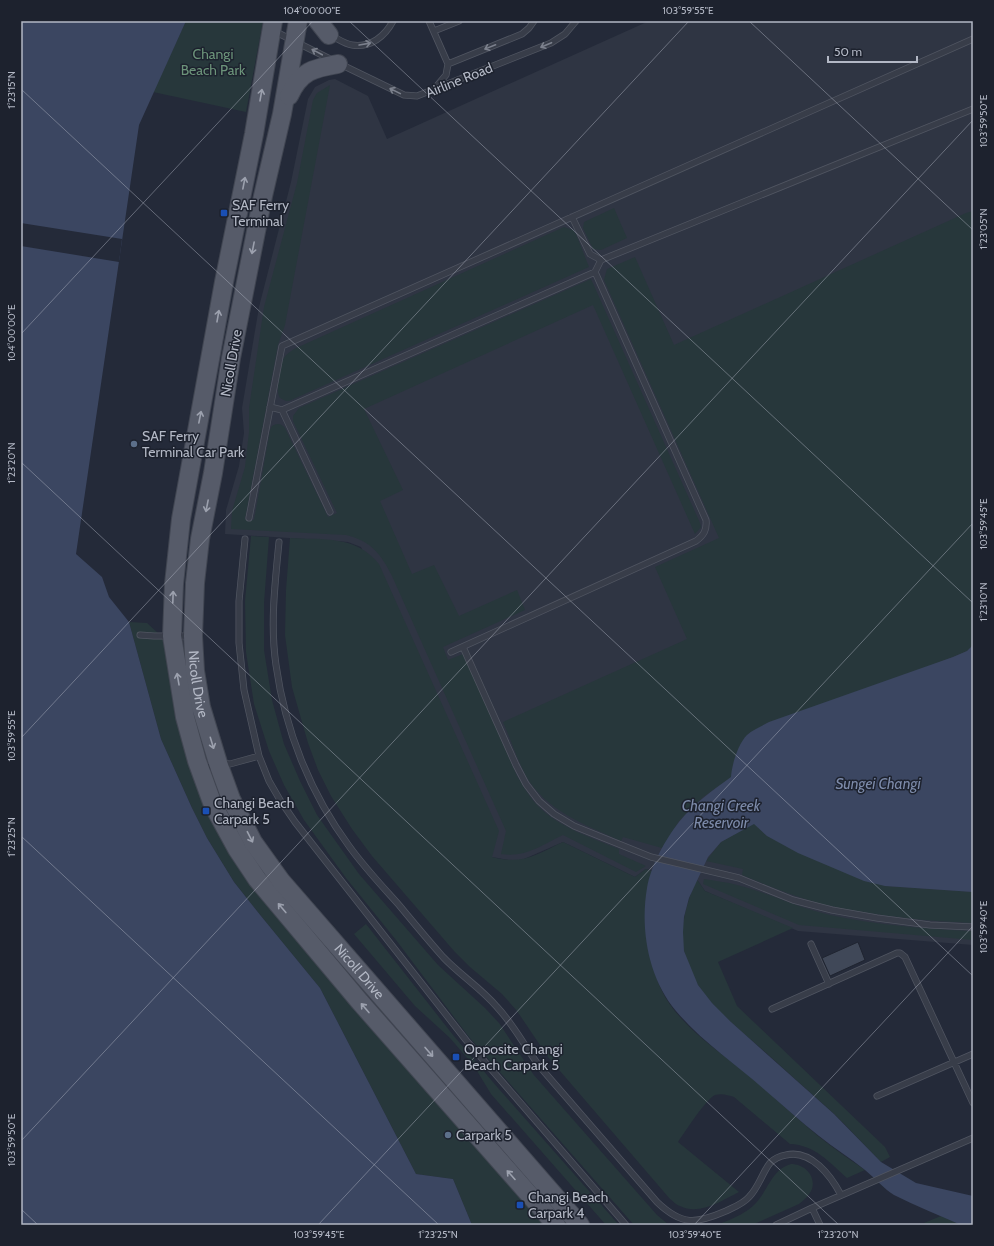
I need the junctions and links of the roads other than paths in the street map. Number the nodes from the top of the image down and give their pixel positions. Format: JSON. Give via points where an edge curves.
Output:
{"nodes":[{"id":1,"x":393,"y":21,"type":"edge"},
{"id":2,"x":430,"y":21,"type":"edge"},
{"id":3,"x":459,"y":21,"type":"edge"},
{"id":4,"x":534,"y":21,"type":"edge"},
{"id":5,"x":576,"y":21,"type":"edge"},
{"id":6,"x":311,"y":25,"type":"edge"},
{"id":7,"x":272,"y":26,"type":"edge"},
{"id":8,"x":434,"y":31,"type":"junction"},
{"id":9,"x":973,"y":39,"type":"edge"},
{"id":10,"x":295,"y":41,"type":"junction"},
{"id":11,"x":338,"y":64,"type":"junction"},
{"id":12,"x":448,"y":64,"type":"junction"},
{"id":13,"x":432,"y":91,"type":"junction"},
{"id":14,"x":973,"y":109,"type":"edge"},
{"id":15,"x":282,"y":114,"type":"junction"},
{"id":16,"x":572,"y":217,"type":"junction"},
{"id":17,"x":601,"y":260,"type":"junction"},
{"id":18,"x":595,"y":272,"type":"junction"},
{"id":19,"x":270,"y":407,"type":"junction"},
{"id":20,"x":282,"y":410,"type":"junction"},
{"id":21,"x":330,"y":512,"type":"dead end"},
{"id":22,"x":249,"y":518,"type":"dead end"},
{"id":23,"x":245,"y":539,"type":"dead end"},
{"id":24,"x":279,"y":542,"type":"dead end"},
{"id":25,"x":140,"y":635,"type":"dead end"},
{"id":26,"x":172,"y":636,"type":"junction"},
{"id":27,"x":193,"y":636,"type":"junction"},
{"id":28,"x":464,"y":647,"type":"junction"},
{"id":29,"x":451,"y":652,"type":"dead end"},
{"id":30,"x":259,"y":756,"type":"junction"},
{"id":31,"x":218,"y":763,"type":"junction"},
{"id":32,"x":200,"y":770,"type":"junction"},
{"id":33,"x":973,"y":927,"type":"edge"},
{"id":34,"x":811,"y":944,"type":"dead end"},
{"id":35,"x":830,"y":984,"type":"junction"},
{"id":36,"x":772,"y":1009,"type":"dead end"},
{"id":37,"x":397,"y":1030,"type":"junction"},
{"id":38,"x":973,"y":1054,"type":"edge"},
{"id":39,"x":955,"y":1062,"type":"junction"},
{"id":40,"x":877,"y":1096,"type":"dead end"},
{"id":41,"x":973,"y":1103,"type":"edge"},
{"id":42,"x":973,"y":1138,"type":"edge"},
{"id":43,"x":504,"y":1153,"type":"junction"},
{"id":44,"x":841,"y":1195,"type":"junction"},
{"id":45,"x":812,"y":1208,"type":"junction"},
{"id":46,"x":556,"y":1225,"type":"edge"},
{"id":47,"x":580,"y":1225,"type":"edge"},
{"id":48,"x":626,"y":1225,"type":"edge"},
{"id":49,"x":776,"y":1225,"type":"edge"},
{"id":50,"x":820,"y":1225,"type":"edge"}],
"edges":[{"from":6,"to":1,"type":"lane","one_way":true,"via":[[351,45],[360,46],[380,38]]},
{"from":2,"to":8,"type":"lane"},
{"from":3,"to":8,"type":"lane"},
{"from":4,"to":12,"type":"lane","one_way":true,"via":[[522,34]]},
{"from":5,"to":13,"type":"lane","name":"Airline Road","one_way":true,"via":[[565,34],[551,43]]},
{"from":6,"to":10,"type":"main road","name":"Nicoll Drive"},
{"from":7,"to":10,"type":"lane","name":"Airline Road"},
{"from":26,"to":7,"type":"main road","name":"Nicoll Drive","one_way":true,"via":[[181,519]]},
{"from":8,"to":12,"type":"lane"},
{"from":9,"to":16,"type":"lane"},
{"from":11,"to":10,"type":"lane","name":"Airline Road","one_way":true},
{"from":10,"to":15,"type":"main road","name":"Nicoll Drive"},
{"from":13,"to":11,"type":"lane","name":"Airline Road","one_way":true,"via":[[417,96],[404,95]]},
{"from":11,"to":15,"type":"main road","via":[[311,70],[302,75],[293,87]]},
{"from":12,"to":13,"type":"lane","via":[[446,75]]},
{"from":14,"to":17,"type":"lane"},
{"from":15,"to":27,"type":"main road","name":"Nicoll Drive","one_way":true,"via":[[231,358],[200,539]]},
{"from":16,"to":17,"type":"lane","via":[[590,254]]},
{"from":16,"to":19,"type":"lane","via":[[282,346]]},
{"from":17,"to":18,"type":"lane"},
{"from":18,"to":20,"type":"lane"},
{"from":18,"to":28,"type":"lane","via":[[706,520],[706,529],[703,536],[696,541]]},
{"from":19,"to":20,"type":"lane"},
{"from":19,"to":22,"type":"lane"},
{"from":20,"to":21,"type":"lane"},
{"from":23,"to":30,"type":"lane","via":[[238,643],[244,690]]},
{"from":24,"to":44,"type":"lane","via":[[275,585],[276,664],[290,729],[320,800],[349,846],[383,887],[443,956],[496,1005],[510,1021],[540,1067],[671,1215],[680,1219],[700,1221],[736,1206],[749,1198],[769,1165],[787,1154],[802,1155],[812,1160],[835,1184]]},
{"from":25,"to":26,"type":"lane"},
{"from":26,"to":27,"type":"lane"},
{"from":32,"to":26,"type":"main road","name":"Nicoll Drive","one_way":true,"via":[[185,717]]},
{"from":27,"to":31,"type":"main road","name":"Nicoll Drive","one_way":true,"via":[[201,707]]},
{"from":28,"to":29,"type":"lane"},
{"from":28,"to":33,"type":"lane","via":[[526,784],[539,801],[574,826],[651,857],[739,878],[793,900],[832,910],[930,925]]},
{"from":30,"to":31,"type":"lane","via":[[230,764]]},
{"from":30,"to":48,"type":"lane","via":[[280,800],[318,853],[466,1040]]},
{"from":31,"to":32,"type":"lane"},
{"from":31,"to":37,"type":"main road","name":"Nicoll Drive","one_way":true,"via":[[231,799],[253,842]]},
{"from":37,"to":32,"type":"main road","name":"Nicoll Drive","one_way":true,"via":[[258,879],[237,849],[214,805]]},
{"from":34,"to":35,"type":"lane"},
{"from":35,"to":36,"type":"lane"},
{"from":35,"to":39,"type":"lane","via":[[897,953],[903,954]]},
{"from":37,"to":43,"type":"main road","name":"Nicoll Drive"},
{"from":38,"to":39,"type":"lane"},
{"from":39,"to":40,"type":"lane"},
{"from":39,"to":41,"type":"lane"},
{"from":42,"to":44,"type":"lane"},
{"from":46,"to":43,"type":"main road","name":"Nicoll Drive","one_way":true},
{"from":43,"to":47,"type":"main road","name":"Nicoll Drive"},
{"from":44,"to":45,"type":"lane"},
{"from":45,"to":49,"type":"lane"},
{"from":45,"to":50,"type":"lane"}]}
